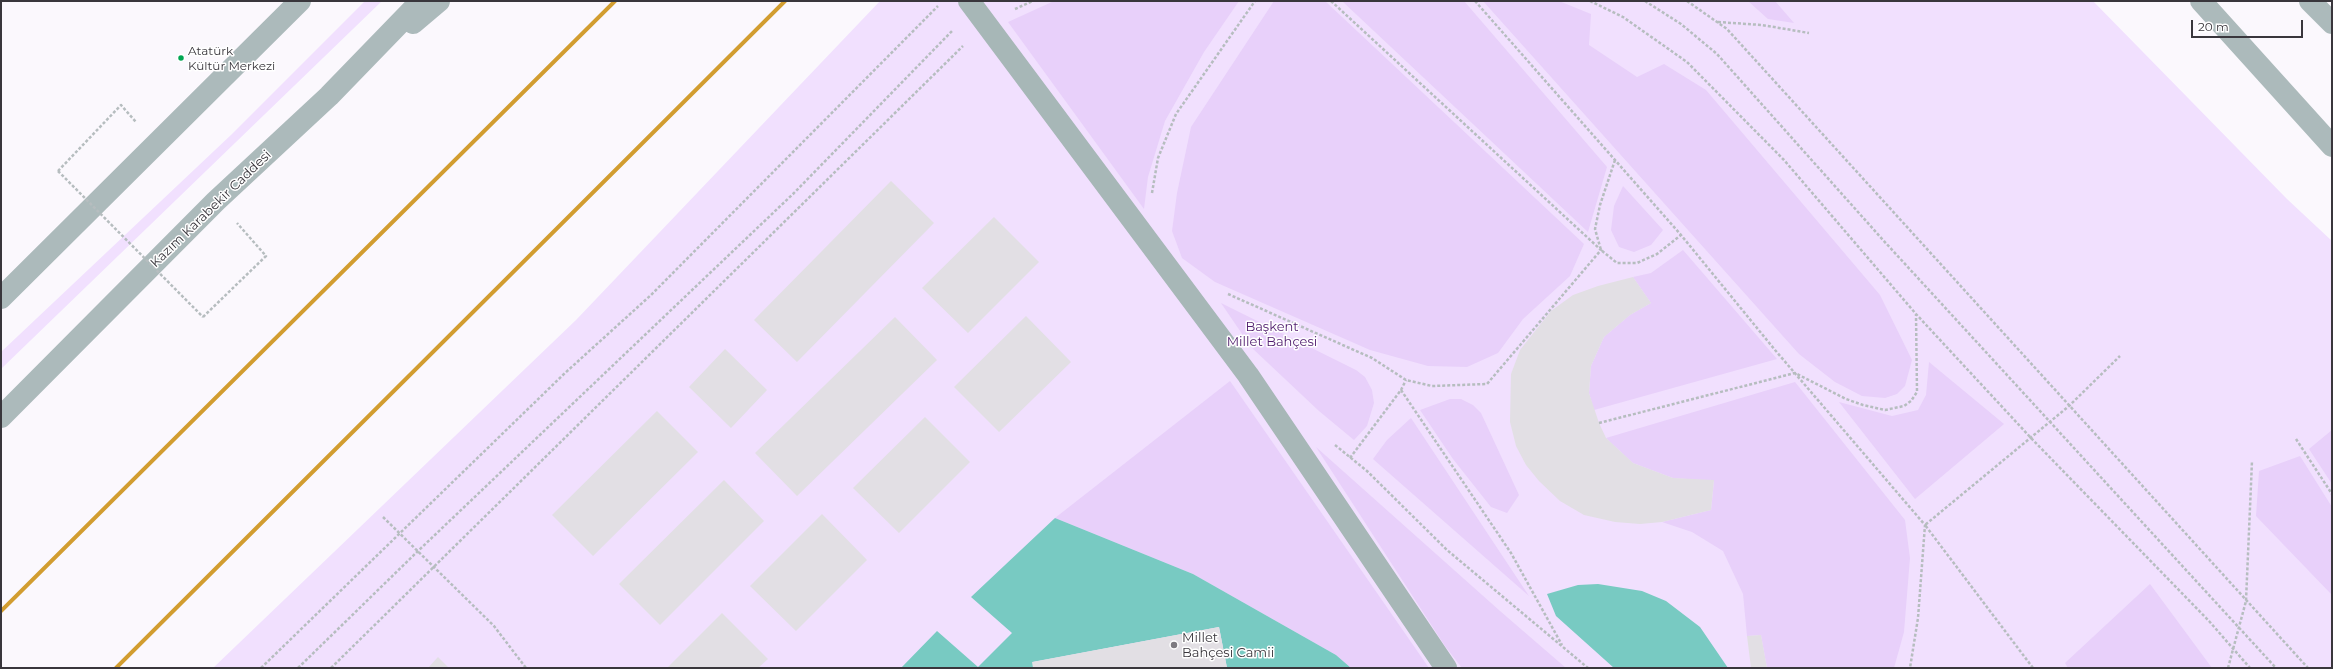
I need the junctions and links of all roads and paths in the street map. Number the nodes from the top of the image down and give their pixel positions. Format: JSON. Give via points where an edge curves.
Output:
{"nodes":[{"id":1,"x":300,"y":1,"type":"edge"},
{"id":2,"x":421,"y":1,"type":"edge"},
{"id":3,"x":439,"y":1,"type":"edge"},
{"id":4,"x":1033,"y":1,"type":"edge"},
{"id":5,"x":1254,"y":1,"type":"edge"},
{"id":6,"x":1331,"y":1,"type":"edge"},
{"id":7,"x":1475,"y":1,"type":"edge"},
{"id":8,"x":1590,"y":1,"type":"edge"},
{"id":9,"x":1646,"y":1,"type":"edge"},
{"id":10,"x":1687,"y":1,"type":"edge"},
{"id":11,"x":2190,"y":1,"type":"edge"},
{"id":12,"x":2201,"y":1,"type":"edge"},
{"id":13,"x":2310,"y":1,"type":"edge"},
{"id":14,"x":940,"y":4,"type":"dead end"},
{"id":15,"x":979,"y":14,"type":"edge"},
{"id":16,"x":1717,"y":22,"type":"junction"},
{"id":17,"x":2332,"y":23,"type":"edge"},
{"id":18,"x":1809,"y":33,"type":"dead end"},
{"id":19,"x":2231,"y":36,"type":"junction"},
{"id":20,"x":329,"y":96,"type":"junction"},
{"id":21,"x":121,"y":105,"type":"dead end"},
{"id":22,"x":2332,"y":146,"type":"edge"},
{"id":23,"x":1615,"y":159,"type":"junction"},
{"id":24,"x":1151,"y":199,"type":"dead end"},
{"id":25,"x":216,"y":201,"type":"junction"},
{"id":26,"x":1681,"y":235,"type":"junction"},
{"id":27,"x":1601,"y":250,"type":"junction"},
{"id":28,"x":1221,"y":292,"type":"dead end"},
{"id":29,"x":1,"y":298,"type":"edge"},
{"id":30,"x":1916,"y":314,"type":"junction"},
{"id":31,"x":2120,"y":356,"type":"dead end"},
{"id":32,"x":1795,"y":373,"type":"junction"},
{"id":33,"x":1406,"y":380,"type":"junction"},
{"id":34,"x":1402,"y":390,"type":"junction"},
{"id":35,"x":2069,"y":406,"type":"junction"},
{"id":36,"x":1,"y":417,"type":"edge"},
{"id":37,"x":2050,"y":422,"type":"junction"},
{"id":38,"x":1599,"y":423,"type":"dead end"},
{"id":39,"x":2031,"y":438,"type":"junction"},
{"id":40,"x":2296,"y":439,"type":"dead end"},
{"id":41,"x":1332,"y":442,"type":"dead end"},
{"id":42,"x":1350,"y":458,"type":"junction"},
{"id":43,"x":2252,"y":461,"type":"dead end"},
{"id":44,"x":2332,"y":494,"type":"edge"},
{"id":45,"x":383,"y":517,"type":"dead end"},
{"id":46,"x":1925,"y":525,"type":"junction"},
{"id":47,"x":400,"y":533,"type":"junction"},
{"id":48,"x":418,"y":551,"type":"junction"},
{"id":49,"x":435,"y":567,"type":"junction"},
{"id":50,"x":2246,"y":601,"type":"junction"},
{"id":51,"x":2240,"y":629,"type":"junction"},
{"id":52,"x":1563,"y":647,"type":"junction"},
{"id":53,"x":2234,"y":650,"type":"junction"},
{"id":54,"x":261,"y":668,"type":"edge"},
{"id":55,"x":298,"y":668,"type":"edge"},
{"id":56,"x":331,"y":668,"type":"edge"},
{"id":57,"x":526,"y":668,"type":"edge"},
{"id":58,"x":1446,"y":668,"type":"edge"},
{"id":59,"x":1588,"y":668,"type":"edge"},
{"id":60,"x":1910,"y":668,"type":"edge"},
{"id":61,"x":2033,"y":668,"type":"edge"},
{"id":62,"x":2228,"y":668,"type":"edge"},
{"id":63,"x":2250,"y":668,"type":"edge"},
{"id":64,"x":2276,"y":668,"type":"edge"},
{"id":65,"x":2308,"y":668,"type":"edge"}],
"edges":[{"from":1,"to":29,"type":"main road"},
{"from":2,"to":20,"type":"main road","name":"Kazım Karabekir Caddesi"},
{"from":3,"to":20,"type":"main road"},
{"from":4,"to":15,"type":"path","via":[[1000,16]]},
{"from":5,"to":24,"type":"path","via":[[1176,114],[1158,158]]},
{"from":6,"to":27,"type":"path"},
{"from":7,"to":23,"type":"path"},
{"from":8,"to":30,"type":"path","via":[[1624,17],[1687,62],[1784,160]]},
{"from":9,"to":37,"type":"path","via":[[1681,24],[1717,54]]},
{"from":10,"to":16,"type":"path"},
{"from":11,"to":19,"type":"main road"},
{"from":12,"to":19,"type":"main road"},
{"from":13,"to":17,"type":"main road"},
{"from":14,"to":47,"type":"path","via":[[651,295],[565,373]]},
{"from":15,"to":48,"type":"path","via":[[964,20],[794,193]]},
{"from":15,"to":49,"type":"path","via":[[975,35]]},
{"from":15,"to":58,"type":"street","via":[[1248,375]]},
{"from":16,"to":18,"type":"path","via":[[1762,25]]},
{"from":16,"to":35,"type":"path","via":[[1727,29]]},
{"from":19,"to":22,"type":"main road"},
{"from":20,"to":25,"type":"main road","name":"Kazım Karabekir Caddesi"},
{"from":21,"to":25,"type":"path","bridge":true,"via":[[58,171],[203,317],[266,256]]},
{"from":23,"to":26,"type":"path"},
{"from":23,"to":27,"type":"path","via":[[1595,229]]},
{"from":25,"to":36,"type":"main road","name":"Kazım Karabekir Caddesi"},
{"from":26,"to":27,"type":"path","via":[[1657,254],[1637,263],[1617,263]]},
{"from":26,"to":32,"type":"path"},
{"from":27,"to":33,"type":"path","via":[[1487,384],[1432,386]]},
{"from":28,"to":33,"type":"path","via":[[1372,358]]},
{"from":30,"to":32,"type":"path","via":[[1917,392],[1904,406],[1886,410],[1857,403]]},
{"from":30,"to":39,"type":"path"},
{"from":31,"to":35,"type":"path"},
{"from":32,"to":38,"type":"path"},
{"from":32,"to":46,"type":"path"},
{"from":33,"to":34,"type":"path"},
{"from":34,"to":42,"type":"path"},
{"from":34,"to":52,"type":"path","via":[[1511,553]]},
{"from":35,"to":37,"type":"path"},
{"from":35,"to":50,"type":"path"},
{"from":37,"to":39,"type":"path"},
{"from":37,"to":51,"type":"path"},
{"from":39,"to":46,"type":"path"},
{"from":39,"to":53,"type":"path"},
{"from":40,"to":44,"type":"path"},
{"from":41,"to":42,"type":"path"},
{"from":42,"to":52,"type":"path","via":[[1367,471],[1447,550]]},
{"from":43,"to":50,"type":"path"},
{"from":45,"to":47,"type":"path"},
{"from":46,"to":60,"type":"path","via":[[1918,618]]},
{"from":46,"to":61,"type":"path"},
{"from":47,"to":48,"type":"path"},
{"from":47,"to":54,"type":"path"},
{"from":48,"to":49,"type":"path"},
{"from":48,"to":55,"type":"path"},
{"from":49,"to":56,"type":"path"},
{"from":49,"to":57,"type":"path","via":[[494,626]]},
{"from":50,"to":51,"type":"path"},
{"from":50,"to":65,"type":"path"},
{"from":51,"to":53,"type":"path"},
{"from":51,"to":64,"type":"path"},
{"from":52,"to":59,"type":"path"},
{"from":53,"to":62,"type":"path"},
{"from":53,"to":63,"type":"path"}]}
